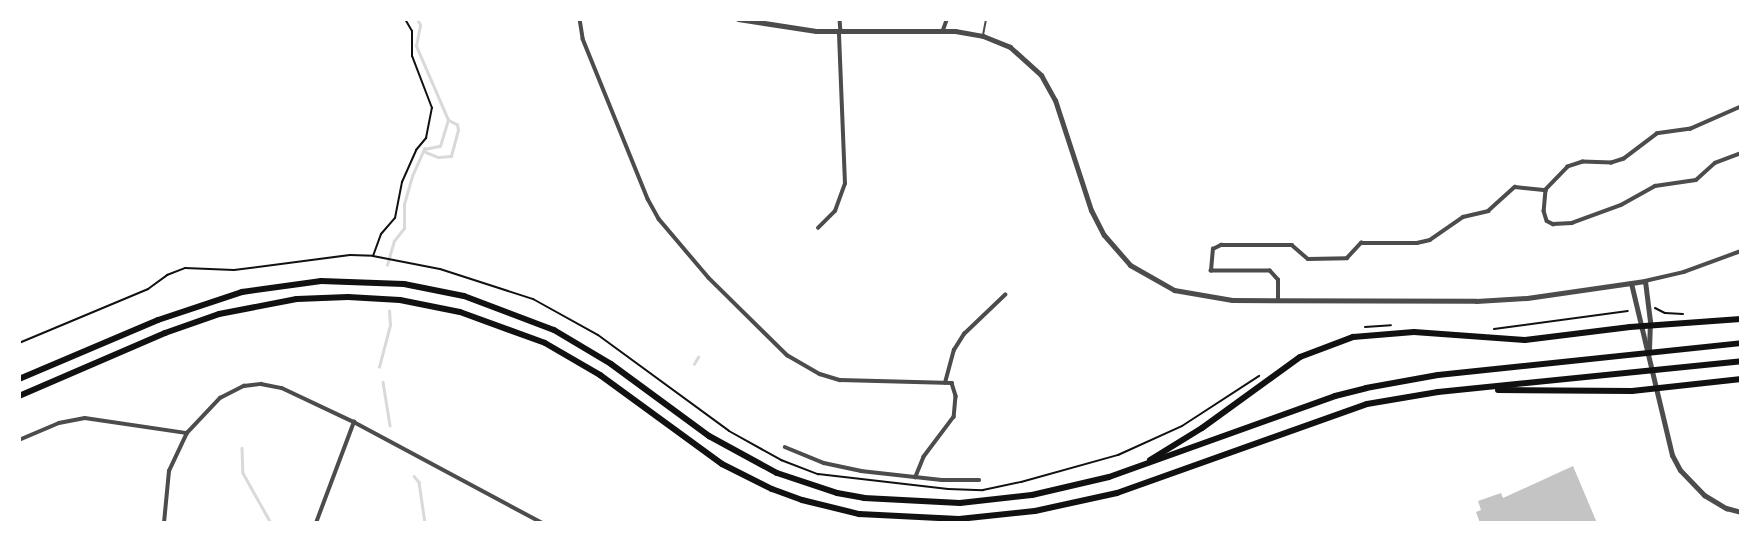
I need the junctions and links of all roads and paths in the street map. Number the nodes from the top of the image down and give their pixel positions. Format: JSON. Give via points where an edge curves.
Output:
{"nodes":[{"id":1,"x":405,"y":19,"type":"edge"},
{"id":2,"x":580,"y":19,"type":"edge"},
{"id":3,"x":738,"y":19,"type":"edge"},
{"id":4,"x":840,"y":19,"type":"edge"},
{"id":5,"x":947,"y":19,"type":"edge"},
{"id":6,"x":986,"y":19,"type":"edge"},
{"id":7,"x":943,"y":30,"type":"junction"},
{"id":8,"x":840,"y":32,"type":"junction"},
{"id":9,"x":983,"y":36,"type":"junction"},
{"id":10,"x":1741,"y":107,"type":"edge"},
{"id":11,"x":1741,"y":153,"type":"edge"},
{"id":12,"x":1546,"y":190,"type":"junction"},
{"id":13,"x":818,"y":229,"type":"dead end"},
{"id":14,"x":1741,"y":251,"type":"edge"},
{"id":15,"x":373,"y":256,"type":"junction"},
{"id":16,"x":1645,"y":281,"type":"junction"},
{"id":17,"x":1631,"y":283,"type":"junction"},
{"id":18,"x":1005,"y":295,"type":"dead end"},
{"id":19,"x":1278,"y":300,"type":"junction"},
{"id":20,"x":1654,"y":307,"type":"dead end"},
{"id":21,"x":1628,"y":311,"type":"dead end"},
{"id":22,"x":1622,"y":313,"type":"dead end"},
{"id":23,"x":1693,"y":314,"type":"dead end"},
{"id":24,"x":1741,"y":319,"type":"edge"},
{"id":25,"x":1650,"y":325,"type":"junction"},
{"id":26,"x":1640,"y":326,"type":"junction"},
{"id":27,"x":1647,"y":338,"type":"junction"},
{"id":28,"x":19,"y":343,"type":"edge"},
{"id":29,"x":1741,"y":343,"type":"edge"},
{"id":30,"x":1741,"y":361,"type":"edge"},
{"id":31,"x":19,"y":379,"type":"edge"},
{"id":32,"x":1741,"y":379,"type":"edge"},
{"id":33,"x":944,"y":383,"type":"junction"},
{"id":34,"x":1478,"y":389,"type":"junction"},
{"id":35,"x":19,"y":396,"type":"edge"},
{"id":36,"x":354,"y":422,"type":"junction"},
{"id":37,"x":187,"y":433,"type":"junction"},
{"id":38,"x":19,"y":440,"type":"edge"},
{"id":39,"x":785,"y":447,"type":"dead end"},
{"id":40,"x":1139,"y":467,"type":"junction"},
{"id":41,"x":916,"y":477,"type":"junction"},
{"id":42,"x":979,"y":480,"type":"dead end"},
{"id":43,"x":918,"y":486,"type":"dead end"},
{"id":44,"x":1741,"y":512,"type":"edge"},
{"id":45,"x":164,"y":523,"type":"edge"},
{"id":46,"x":316,"y":523,"type":"edge"},
{"id":47,"x":542,"y":523,"type":"edge"}],
"edges":[{"from":1,"to":15,"type":"path","via":[[412,31],[412,56],[432,108],[426,138],[402,182],[395,218],[381,234]]},
{"from":2,"to":33,"type":"street","via":[[583,39],[648,199],[659,219],[709,278],[787,355],[820,374],[839,380]]},
{"from":3,"to":8,"type":"street"},
{"from":4,"to":8,"type":"street"},
{"from":5,"to":7,"type":"street"},
{"from":6,"to":9,"type":"lane"},
{"from":7,"to":8,"type":"street"},
{"from":7,"to":9,"type":"street"},
{"from":8,"to":13,"type":"street","via":[[845,184],[835,211]]},
{"from":9,"to":19,"type":"street","via":[[1020,54],[1049,86],[1091,209],[1104,235],[1130,265],[1157,283],[1190,295]]},
{"from":10,"to":12,"type":"street","via":[[1691,129],[1657,134],[1625,159],[1568,167]]},
{"from":11,"to":12,"type":"street","via":[[1715,163],[1696,180],[1655,186],[1621,205],[1562,225],[1547,220]]},
{"from":12,"to":19,"type":"street","via":[[1515,187],[1488,211],[1464,217],[1430,240],[1361,243],[1347,258],[1308,259],[1292,245],[1221,245],[1213,249],[1211,271],[1264,269],[1275,274]]},
{"from":14,"to":16,"type":"street"},
{"from":15,"to":28,"type":"path","via":[[234,270],[185,268],[148,289]]},
{"from":15,"to":43,"type":"path","via":[[483,281],[533,299],[630,356],[729,431],[781,460],[818,474]]},
{"from":16,"to":17,"type":"street"},
{"from":16,"to":25,"type":"street"},
{"from":17,"to":19,"type":"street","via":[[1497,300]]},
{"from":17,"to":26,"type":"street"},
{"from":18,"to":33,"type":"street","via":[[964,334]]},
{"from":20,"to":23,"type":"path","via":[[1672,315]]},
{"from":21,"to":22,"type":"path"},
{"from":24,"to":25,"type":"highway"},
{"from":25,"to":26,"type":"highway"},
{"from":25,"to":27,"type":"street"},
{"from":26,"to":27,"type":"street"},
{"from":26,"to":40,"type":"highway","via":[[1525,340],[1414,332],[1353,337],[1300,357]]},
{"from":27,"to":44,"type":"street","via":[[1672,455],[1680,470],[1703,495]]},
{"from":29,"to":40,"type":"highway","via":[[1438,375],[1366,388]]},
{"from":30,"to":34,"type":"highway"},
{"from":31,"to":40,"type":"highway","via":[[228,295],[299,282],[376,281],[464,296],[554,330],[611,364],[740,455],[837,493],[893,501],[993,501],[1075,486]]},
{"from":32,"to":34,"type":"highway","via":[[1632,391]]},
{"from":33,"to":41,"type":"street","via":[[952,383],[955,390],[954,417],[924,457]]},
{"from":34,"to":35,"type":"highway","via":[[1367,404],[1117,493],[1022,513],[959,519],[859,513],[772,489],[722,464],[600,375],[545,343],[470,315],[400,300],[297,299],[219,314]]},
{"from":36,"to":37,"type":"street","via":[[282,388],[253,384],[220,398]]},
{"from":36,"to":46,"type":"street"},
{"from":36,"to":47,"type":"street"},
{"from":37,"to":38,"type":"street","via":[[85,418]]},
{"from":37,"to":45,"type":"street","via":[[169,471]]},
{"from":39,"to":41,"type":"street","via":[[834,466]]},
{"from":41,"to":42,"type":"street"}]}
